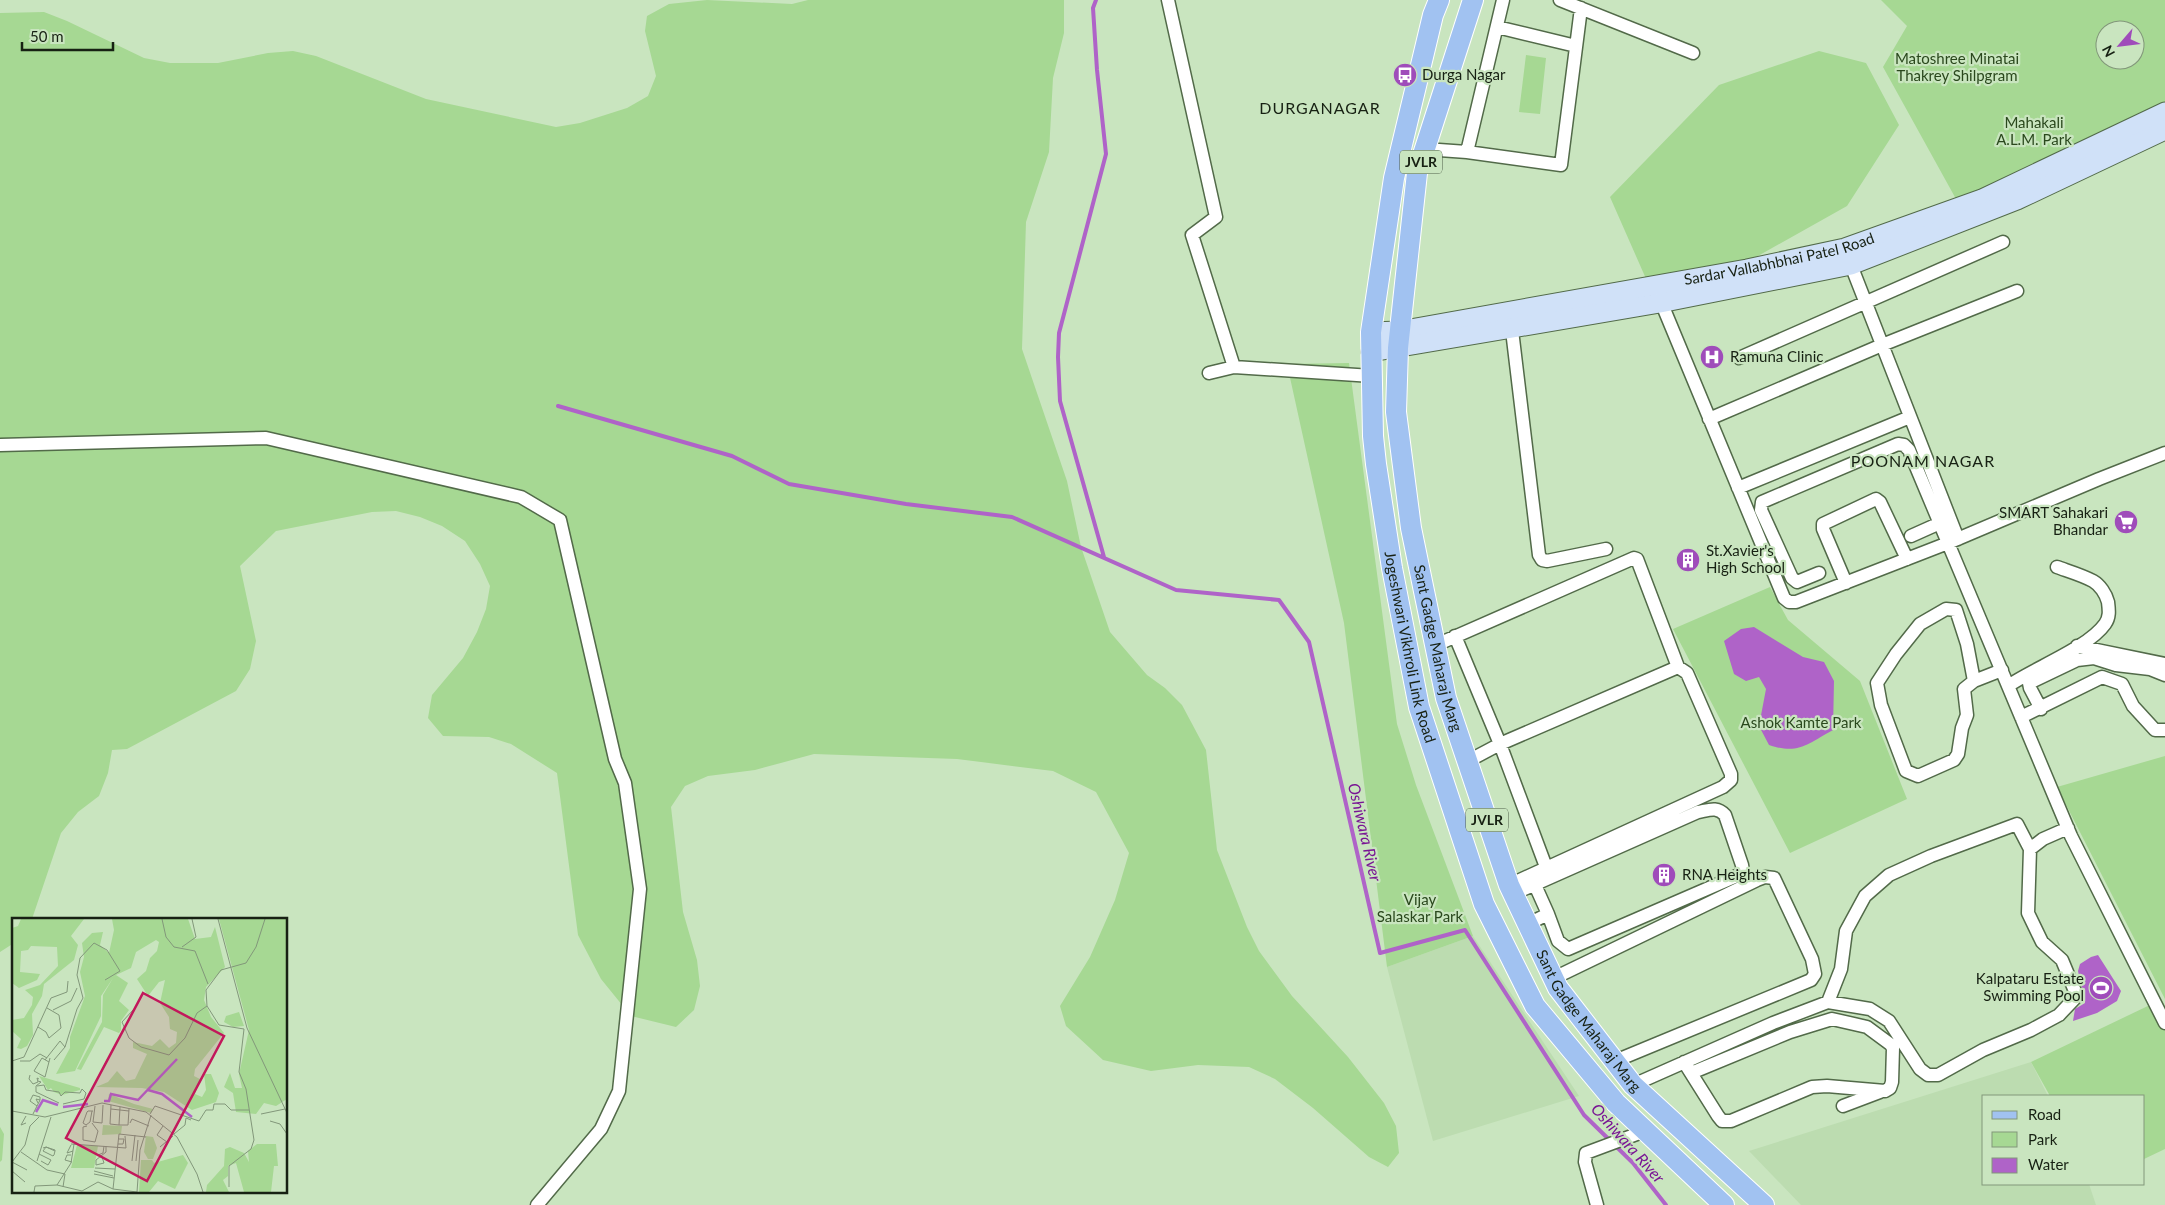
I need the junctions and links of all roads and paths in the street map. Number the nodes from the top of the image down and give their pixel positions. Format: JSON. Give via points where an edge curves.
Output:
{"nodes":[{"id":1,"x":1168,"y":0,"type":"edge"},
{"id":2,"x":1438,"y":0,"type":"edge"},
{"id":3,"x":1473,"y":0,"type":"edge"},
{"id":4,"x":1503,"y":0,"type":"edge"},
{"id":5,"x":1560,"y":0,"type":"edge"},
{"id":6,"x":1581,"y":8,"type":"junction"},
{"id":7,"x":1497,"y":27,"type":"junction"},
{"id":8,"x":1576,"y":46,"type":"junction"},
{"id":9,"x":1693,"y":53,"type":"dead end"},
{"id":10,"x":2165,"y":112,"type":"edge"},
{"id":11,"x":2165,"y":130,"type":"edge"},
{"id":12,"x":1425,"y":148,"type":"junction"},
{"id":13,"x":1467,"y":152,"type":"junction"},
{"id":14,"x":2003,"y":242,"type":"dead end"},
{"id":15,"x":1848,"y":256,"type":"junction"},
{"id":16,"x":2017,"y":291,"type":"dead end"},
{"id":17,"x":1658,"y":294,"type":"junction"},
{"id":18,"x":1866,"y":303,"type":"junction"},
{"id":19,"x":1511,"y":319,"type":"junction"},
{"id":20,"x":1399,"y":339,"type":"junction"},
{"id":21,"x":1371,"y":342,"type":"junction"},
{"id":22,"x":1882,"y":345,"type":"junction"},
{"id":23,"x":1739,"y":358,"type":"dead end"},
{"id":24,"x":1234,"y":367,"type":"junction"},
{"id":25,"x":1209,"y":373,"type":"dead end"},
{"id":26,"x":1372,"y":376,"type":"junction"},
{"id":27,"x":1910,"y":417,"type":"junction"},
{"id":28,"x":1709,"y":419,"type":"junction"},
{"id":29,"x":0,"y":445,"type":"edge"},
{"id":30,"x":2165,"y":454,"type":"edge"},
{"id":31,"x":1738,"y":488,"type":"junction"},
{"id":32,"x":1940,"y":524,"type":"junction"},
{"id":33,"x":1911,"y":536,"type":"dead end"},
{"id":34,"x":1953,"y":541,"type":"junction"},
{"id":35,"x":1606,"y":549,"type":"dead end"},
{"id":36,"x":1907,"y":559,"type":"junction"},
{"id":37,"x":2057,"y":567,"type":"dead end"},
{"id":38,"x":1818,"y":573,"type":"dead end"},
{"id":39,"x":1846,"y":583,"type":"junction"},
{"id":40,"x":1456,"y":636,"type":"junction"},
{"id":41,"x":1436,"y":645,"type":"junction"},
{"id":42,"x":2077,"y":646,"type":"junction"},
{"id":43,"x":2165,"y":664,"type":"edge"},
{"id":44,"x":1678,"y":666,"type":"junction"},
{"id":45,"x":2002,"y":670,"type":"junction"},
{"id":46,"x":2165,"y":676,"type":"edge"},
{"id":47,"x":1974,"y":681,"type":"junction"},
{"id":48,"x":2008,"y":686,"type":"junction"},
{"id":49,"x":2041,"y":709,"type":"junction"},
{"id":50,"x":2021,"y":717,"type":"junction"},
{"id":51,"x":2165,"y":730,"type":"edge"},
{"id":52,"x":1500,"y":744,"type":"junction"},
{"id":53,"x":1468,"y":761,"type":"junction"},
{"id":54,"x":2068,"y":828,"type":"junction"},
{"id":55,"x":2030,"y":849,"type":"junction"},
{"id":56,"x":1546,"y":866,"type":"junction"},
{"id":57,"x":1535,"y":885,"type":"junction"},
{"id":58,"x":1511,"y":889,"type":"junction"},
{"id":59,"x":1548,"y":914,"type":"junction"},
{"id":60,"x":1528,"y":924,"type":"junction"},
{"id":61,"x":1554,"y":978,"type":"junction"},
{"id":62,"x":1828,"y":1002,"type":"junction"},
{"id":63,"x":2165,"y":1023,"type":"edge"},
{"id":64,"x":1615,"y":1061,"type":"junction"},
{"id":65,"x":1688,"y":1068,"type":"junction"},
{"id":66,"x":1633,"y":1085,"type":"junction"},
{"id":67,"x":1885,"y":1091,"type":"junction"},
{"id":68,"x":1843,"y":1106,"type":"dead end"},
{"id":69,"x":1645,"y":1130,"type":"junction"},
{"id":70,"x":537,"y":1205,"type":"edge"},
{"id":71,"x":1597,"y":1205,"type":"edge"},
{"id":72,"x":1724,"y":1205,"type":"edge"},
{"id":73,"x":1764,"y":1205,"type":"edge"}],
"edges":[{"from":1,"to":24,"type":"street","via":[[1216,217],[1192,235]]},
{"from":2,"to":21,"type":"main road","name":"Jogeshwari Vikhroli Link Road","number":"JVLR","via":[[1394,178]]},
{"from":3,"to":12,"type":"main road","name":"Sant Gadge Maharaj Marg","number":"JVLR"},
{"from":4,"to":7,"type":"street"},
{"from":5,"to":6,"type":"street"},
{"from":6,"to":8,"type":"street"},
{"from":6,"to":9,"type":"street"},
{"from":7,"to":8,"type":"street"},
{"from":7,"to":13,"type":"street"},
{"from":8,"to":13,"type":"street","via":[[1561,166]]},
{"from":10,"to":15,"type":"main road","name":"Sardar Vallabhbhai Patel Road","via":[[1982,199]]},
{"from":11,"to":15,"type":"main road","name":"Sardar Vallabhbhai Patel Road","via":[[2017,200]]},
{"from":12,"to":13,"type":"street"},
{"from":12,"to":20,"type":"main road","name":"Sant Gadge Maharaj Marg","number":"JVLR","via":[[1417,173]]},
{"from":14,"to":18,"type":"street"},
{"from":15,"to":17,"type":"main road","name":"Sardar Vallabhbhai Patel Road","via":[[1747,269]]},
{"from":15,"to":18,"type":"street"},
{"from":16,"to":22,"type":"street"},
{"from":17,"to":19,"type":"main road","name":"Sardar Vallabhbhai Patel Road"},
{"from":17,"to":28,"type":"street"},
{"from":18,"to":22,"type":"street"},
{"from":18,"to":23,"type":"street"},
{"from":19,"to":20,"type":"main road","name":"Sardar Vallabhbhai Patel Road"},
{"from":19,"to":35,"type":"street","via":[[1539,555],[1542,560],[1547,560]]},
{"from":20,"to":21,"type":"main road","name":"Sardar Vallabhbhai Patel Road"},
{"from":20,"to":41,"type":"main road","name":"Sant Gadge Maharaj Marg","number":"JVLR","via":[[1396,412],[1411,528]]},
{"from":21,"to":26,"type":"main road","name":"Jogeshwari Vikhroli Link Road","number":"JVLR"},
{"from":22,"to":27,"type":"street"},
{"from":22,"to":28,"type":"street"},
{"from":24,"to":25,"type":"street"},
{"from":24,"to":26,"type":"street"},
{"from":26,"to":69,"type":"main road","name":"Jogeshwari Vikhroli Link Road","number":"JVLR","via":[[1376,464],[1419,706],[1484,904],[1535,1006],[1616,1103]]},
{"from":27,"to":31,"type":"street"},
{"from":27,"to":34,"type":"street"},
{"from":28,"to":31,"type":"street"},
{"from":29,"to":70,"type":"street","via":[[266,438],[521,497],[560,520],[616,759],[625,784],[640,889],[619,1091],[601,1129]]},
{"from":30,"to":34,"type":"street","via":[[2099,478]]},
{"from":31,"to":39,"type":"street","via":[[1786,600],[1796,602]]},
{"from":32,"to":33,"type":"street"},
{"from":32,"to":34,"type":"street"},
{"from":32,"to":38,"type":"street","via":[[1909,450],[1901,444],[1764,500],[1762,510],[1792,578],[1796,582]]},
{"from":34,"to":36,"type":"street"},
{"from":34,"to":45,"type":"street"},
{"from":36,"to":39,"type":"street"},
{"from":36,"to":39,"type":"street","via":[[1876,499],[1823,524]]},
{"from":37,"to":42,"type":"street","via":[[2094,581],[2107,597],[2110,612],[2105,624]]},
{"from":40,"to":41,"type":"street"},
{"from":40,"to":44,"type":"street","via":[[1634,558]]},
{"from":40,"to":52,"type":"street"},
{"from":41,"to":53,"type":"main road","name":"Sant Gadge Maharaj Marg","number":"JVLR","via":[[1446,698]]},
{"from":42,"to":43,"type":"street"},
{"from":42,"to":48,"type":"street"},
{"from":44,"to":52,"type":"street"},
{"from":44,"to":56,"type":"street","via":[[1687,673],[1731,780],[1722,787]]},
{"from":45,"to":47,"type":"street"},
{"from":45,"to":48,"type":"street"},
{"from":46,"to":49,"type":"street","via":[[2150,669],[2116,665],[2094,658],[2077,660],[2029,683]]},
{"from":47,"to":47,"type":"street","via":[[1964,689],[1966,715],[1954,760],[1918,776],[1906,771],[1877,683],[1920,624],[1946,609],[1956,610]]},
{"from":48,"to":50,"type":"street"},
{"from":49,"to":50,"type":"street"},
{"from":49,"to":51,"type":"street","via":[[2102,677],[2122,684],[2132,706],[2156,730]]},
{"from":50,"to":54,"type":"street"},
{"from":52,"to":53,"type":"street"},
{"from":52,"to":56,"type":"street"},
{"from":53,"to":58,"type":"main road","name":"Sant Gadge Maharaj Marg","number":"JVLR"},
{"from":54,"to":55,"type":"street","via":[[2043,838]]},
{"from":54,"to":63,"type":"street"},
{"from":55,"to":62,"type":"street","via":[[2017,824],[1889,875],[1865,896],[1846,931],[1841,969]]},
{"from":55,"to":62,"type":"street","via":[[2028,913],[2042,942],[2062,960],[2076,996],[2059,1015],[1938,1075],[1928,1075],[1920,1069],[1889,1021],[1870,1009]]},
{"from":56,"to":58,"type":"street"},
{"from":57,"to":58,"type":"street"},
{"from":57,"to":59,"type":"street"},
{"from":57,"to":59,"type":"street","via":[[1698,812],[1716,809],[1726,815],[1742,865],[1743,871],[1739,875],[1568,949],[1558,941]]},
{"from":58,"to":60,"type":"main road","name":"Sant Gadge Maharaj Marg","number":"JVLR"},
{"from":59,"to":60,"type":"street"},
{"from":60,"to":61,"type":"main road","name":"Sant Gadge Maharaj Marg","number":"JVLR"},
{"from":61,"to":64,"type":"main road","name":"Sant Gadge Maharaj Marg","number":"JVLR","via":[[1558,988]]},
{"from":61,"to":64,"type":"street","via":[[1757,880],[1774,878],[1812,960],[1815,974],[1811,980]]},
{"from":62,"to":65,"type":"street","via":[[1773,1023]]},
{"from":64,"to":66,"type":"main road","name":"Sant Gadge Maharaj Marg","number":"JVLR"},
{"from":65,"to":66,"type":"street"},
{"from":65,"to":67,"type":"street","via":[[1718,1116],[1726,1122],[1812,1087]]},
{"from":65,"to":67,"type":"street","via":[[1832,1019],[1867,1027],[1890,1044],[1893,1053],[1892,1082]]},
{"from":66,"to":73,"type":"main road","name":"Sant Gadge Maharaj Marg","number":"JVLR"},
{"from":67,"to":68,"type":"street"},
{"from":69,"to":71,"type":"street","via":[[1588,1152],[1584,1158]]},
{"from":69,"to":72,"type":"main road","name":"Jogeshwari Vikhroli Link Road","number":"JVLR"}]}
